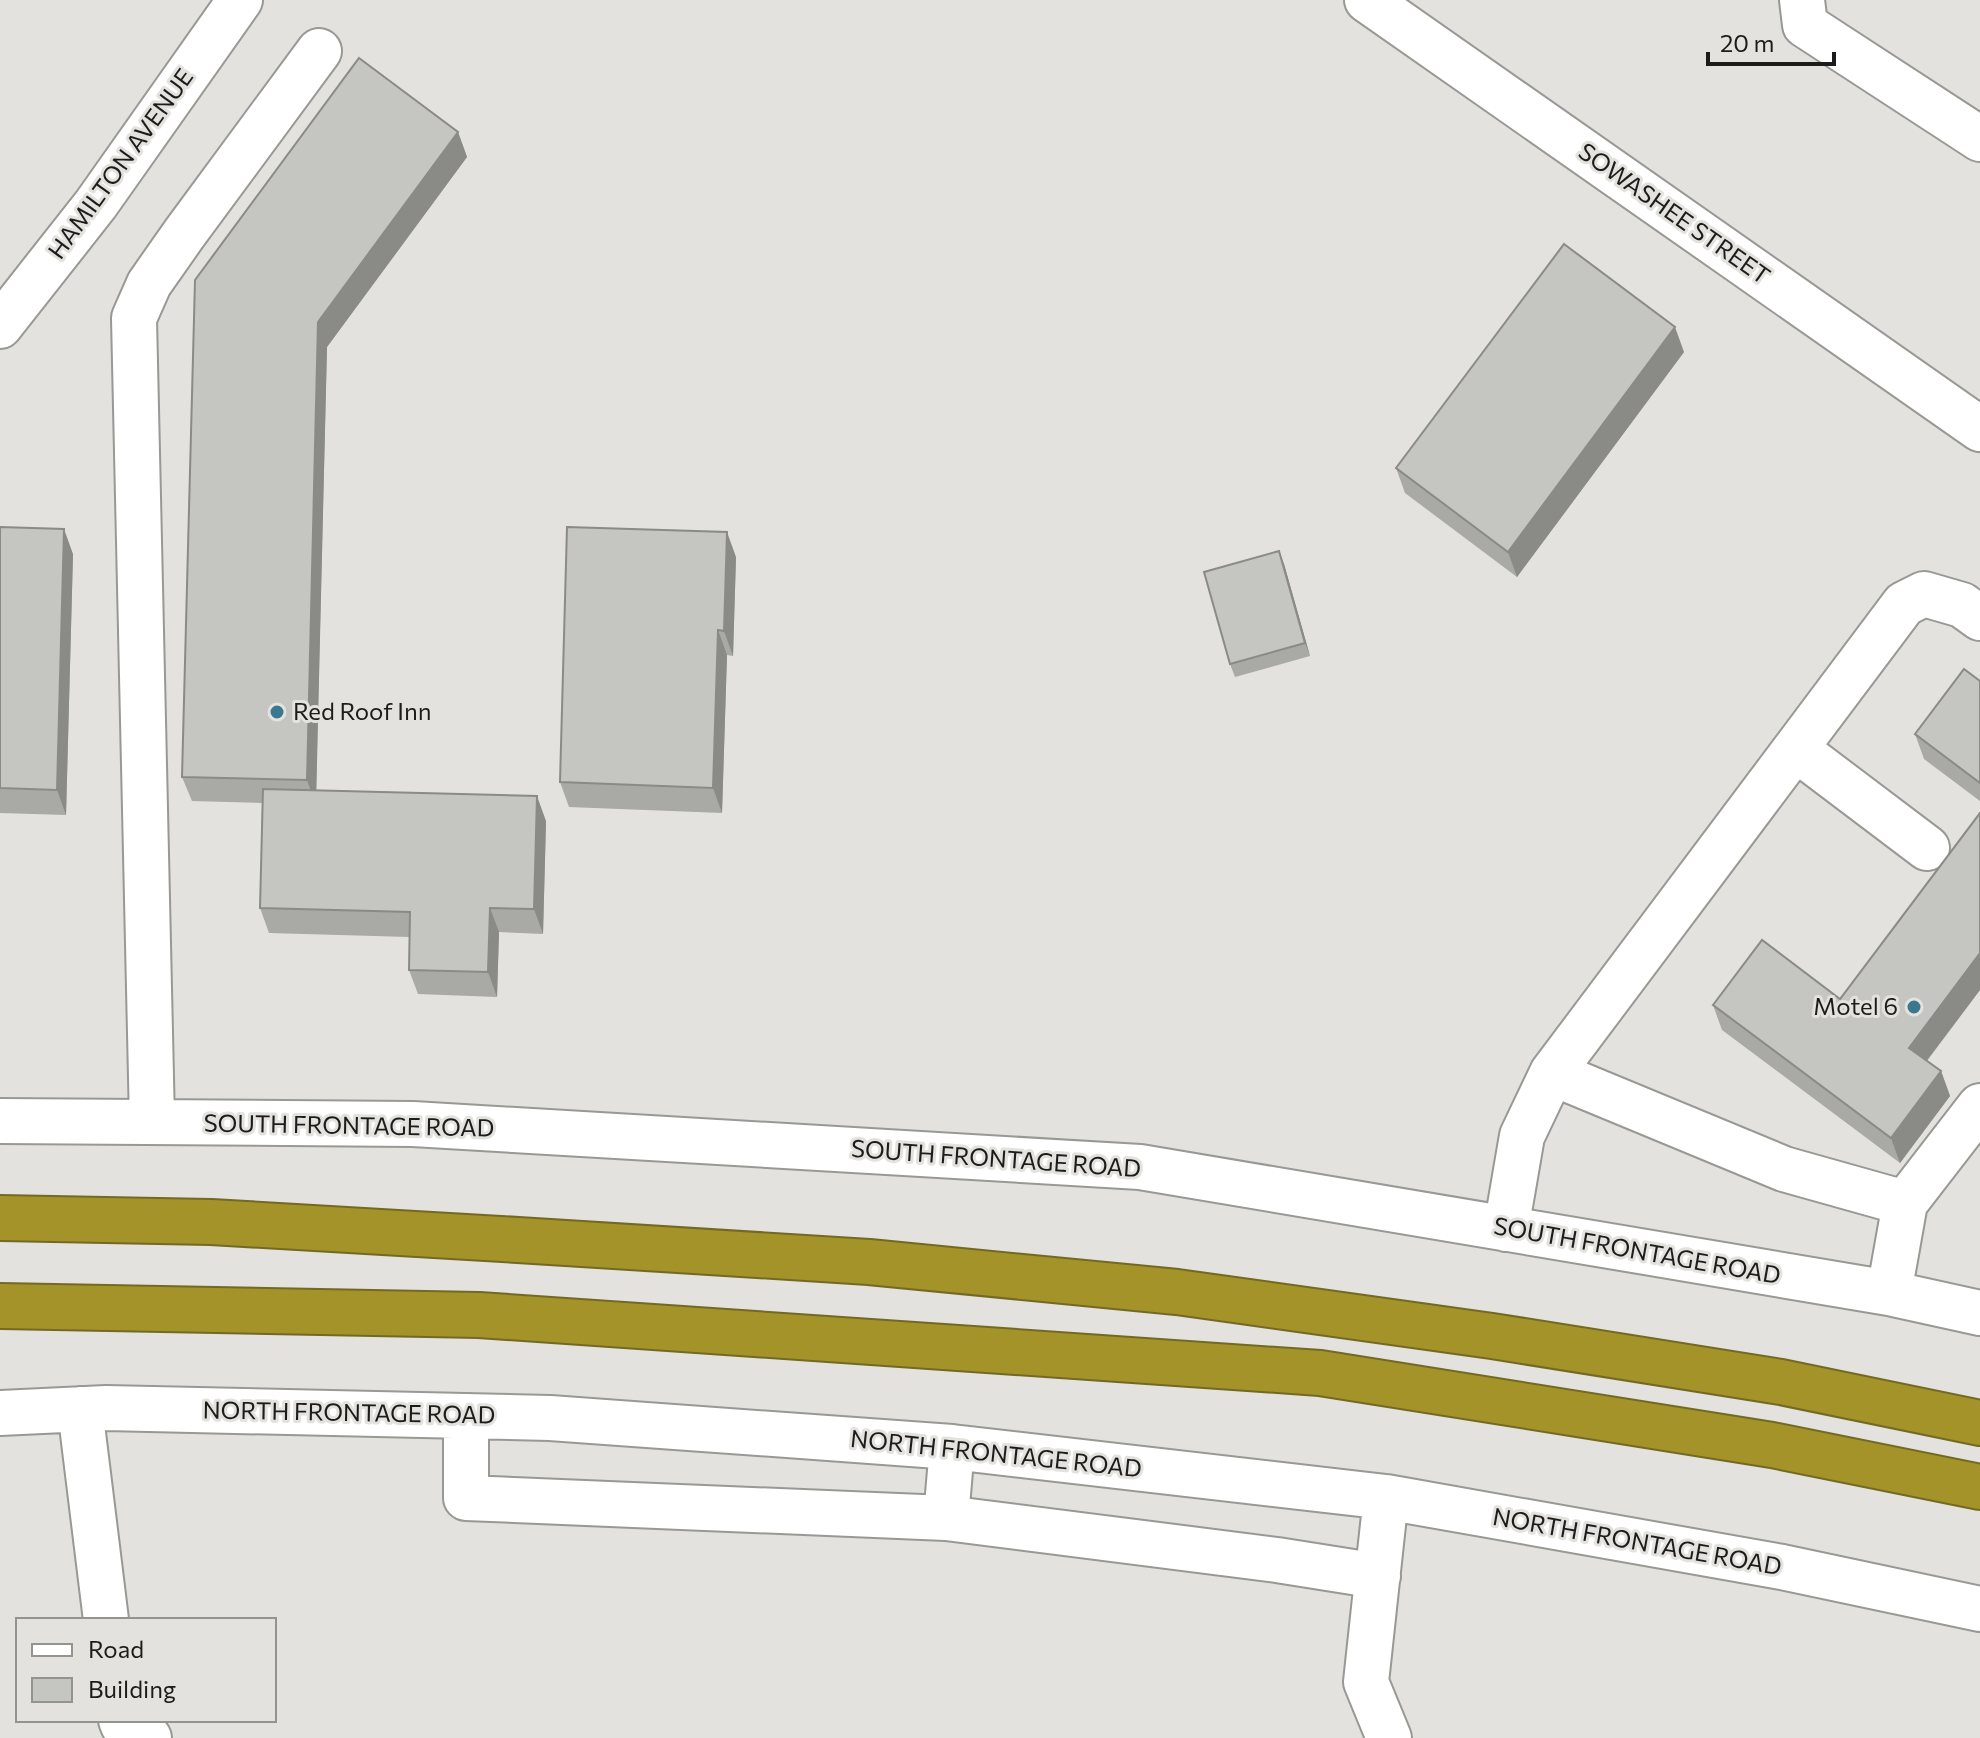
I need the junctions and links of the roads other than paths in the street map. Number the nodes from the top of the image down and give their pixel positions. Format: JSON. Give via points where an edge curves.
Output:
{"nodes":[{"id":1,"x":240,"y":0,"type":"edge"},
{"id":2,"x":1367,"y":0,"type":"edge"},
{"id":3,"x":1802,"y":0,"type":"edge"},
{"id":4,"x":319,"y":51,"type":"dead end"},
{"id":5,"x":1980,"y":139,"type":"edge"},
{"id":6,"x":0,"y":326,"type":"edge"},
{"id":7,"x":1980,"y":429,"type":"edge"},
{"id":8,"x":1980,"y":618,"type":"edge"},
{"id":9,"x":1796,"y":749,"type":"junction"},
{"id":10,"x":1927,"y":848,"type":"dead end"},
{"id":11,"x":1552,"y":1073,"type":"junction"},
{"id":12,"x":1980,"y":1106,"type":"edge"},
{"id":13,"x":0,"y":1121,"type":"edge"},
{"id":14,"x":152,"y":1122,"type":"junction"},
{"id":15,"x":1905,"y":1203,"type":"junction"},
{"id":16,"x":0,"y":1218,"type":"edge"},
{"id":17,"x":1506,"y":1229,"type":"junction"},
{"id":18,"x":1889,"y":1293,"type":"junction"},
{"id":19,"x":0,"y":1306,"type":"edge"},
{"id":20,"x":1980,"y":1313,"type":"edge"},
{"id":21,"x":80,"y":1409,"type":"junction"},
{"id":22,"x":0,"y":1413,"type":"edge"},
{"id":23,"x":466,"y":1416,"type":"junction"},
{"id":24,"x":1980,"y":1423,"type":"edge"},
{"id":25,"x":952,"y":1447,"type":"junction"},
{"id":26,"x":1980,"y":1487,"type":"edge"},
{"id":27,"x":1386,"y":1497,"type":"junction"},
{"id":28,"x":946,"y":1518,"type":"junction"},
{"id":29,"x":1378,"y":1576,"type":"junction"},
{"id":30,"x":1980,"y":1609,"type":"edge"},
{"id":31,"x":106,"y":1618,"type":"edge"},
{"id":32,"x":122,"y":1722,"type":"edge"},
{"id":33,"x":149,"y":1738,"type":"edge"},
{"id":34,"x":1389,"y":1738,"type":"edge"}],
"edges":[{"from":1,"to":6,"type":"street","name":"HAMILTON AVENUE","via":[[96,204]]},
{"from":2,"to":7,"type":"street","name":"SOWASHEE STREET"},
{"from":3,"to":5,"type":"street","via":[[1805,25]]},
{"from":4,"to":14,"type":"street","via":[[166,259],[134,318]]},
{"from":8,"to":9,"type":"street","via":[[1962,605],[1924,594],[1904,604]]},
{"from":9,"to":10,"type":"street"},
{"from":9,"to":11,"type":"street"},
{"from":11,"to":15,"type":"street","via":[[1784,1169]]},
{"from":11,"to":17,"type":"street","via":[[1522,1136]]},
{"from":12,"to":15,"type":"street"},
{"from":13,"to":14,"type":"street","name":"SOUTH FRONTAGE ROAD"},
{"from":14,"to":17,"type":"street","name":"SOUTH FRONTAGE ROAD","via":[[413,1124],[1140,1167]]},
{"from":15,"to":18,"type":"street"},
{"from":16,"to":24,"type":"highway","via":[[211,1222],[869,1262],[1177,1292],[1766,1380]]},
{"from":17,"to":18,"type":"street","name":"SOUTH FRONTAGE ROAD"},
{"from":18,"to":20,"type":"street","name":"SOUTH FRONTAGE ROAD"},
{"from":19,"to":26,"type":"highway","via":[[479,1315],[1320,1373],[1772,1445]]},
{"from":21,"to":22,"type":"street","name":"NORTH FRONTAGE ROAD"},
{"from":21,"to":23,"type":"street","name":"NORTH FRONTAGE ROAD"},
{"from":21,"to":31,"type":"street"},
{"from":23,"to":25,"type":"street","name":"NORTH FRONTAGE ROAD"},
{"from":23,"to":28,"type":"street","via":[[466,1498]]},
{"from":25,"to":27,"type":"street","name":"NORTH FRONTAGE ROAD"},
{"from":25,"to":28,"type":"street"},
{"from":27,"to":29,"type":"street"},
{"from":27,"to":30,"type":"street","name":"NORTH FRONTAGE ROAD","via":[[1782,1567]]},
{"from":28,"to":29,"type":"street"},
{"from":29,"to":34,"type":"street","via":[[1366,1682]]},
{"from":32,"to":33,"type":"street"}]}
